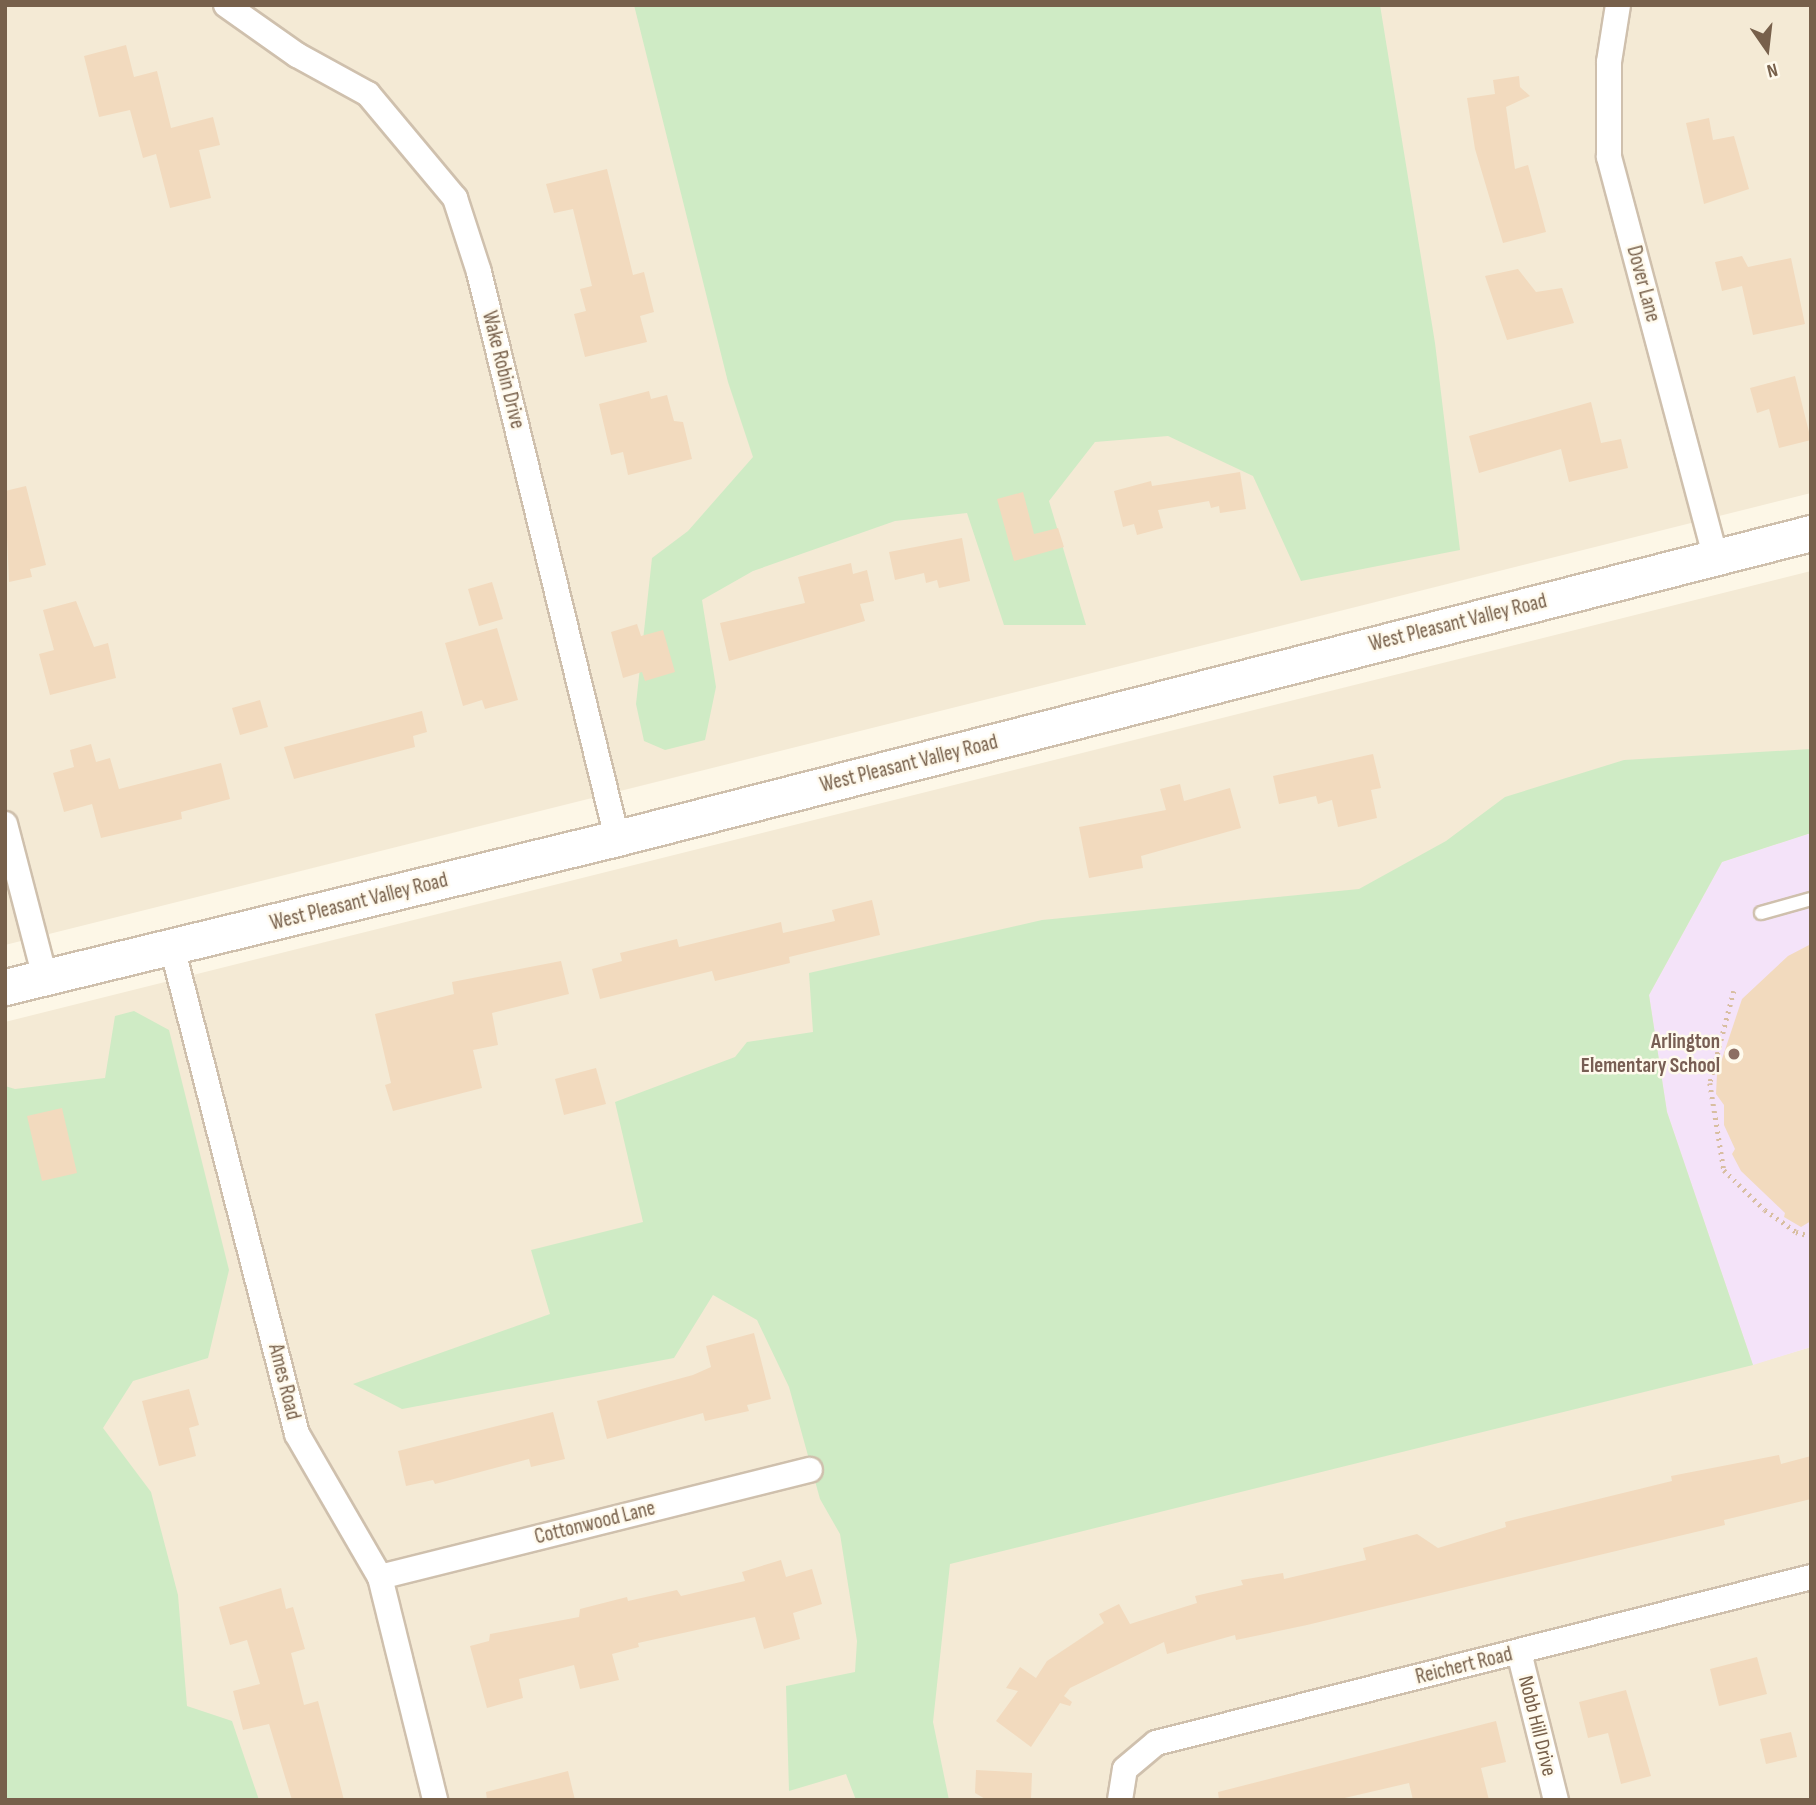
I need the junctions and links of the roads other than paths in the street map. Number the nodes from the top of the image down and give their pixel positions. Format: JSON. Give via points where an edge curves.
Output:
{"nodes":[{"id":1,"x":226,"y":5,"type":"edge"},
{"id":2,"x":1618,"y":5,"type":"edge"},
{"id":3,"x":1811,"y":533,"type":"edge"},
{"id":4,"x":1716,"y":558,"type":"junction"},
{"id":5,"x":5,"y":824,"type":"edge"},
{"id":6,"x":617,"y":838,"type":"junction"},
{"id":7,"x":1811,"y":899,"type":"edge"},
{"id":8,"x":1761,"y":913,"type":"dead end"},
{"id":9,"x":172,"y":947,"type":"junction"},
{"id":10,"x":45,"y":978,"type":"junction"},
{"id":11,"x":5,"y":987,"type":"edge"},
{"id":12,"x":810,"y":1470,"type":"dead end"},
{"id":13,"x":380,"y":1577,"type":"junction"},
{"id":14,"x":1811,"y":1577,"type":"edge"},
{"id":15,"x":1519,"y":1652,"type":"junction"},
{"id":16,"x":435,"y":1800,"type":"edge"},
{"id":17,"x":1120,"y":1800,"type":"edge"},
{"id":18,"x":1556,"y":1800,"type":"edge"}],
"edges":[{"from":1,"to":6,"type":"street","name":"Wake Robin Drive","via":[[297,55],[368,94],[455,198],[479,272]]},
{"from":2,"to":4,"type":"street","name":"Dover Lane","via":[[1609,62],[1609,157]]},
{"from":3,"to":4,"type":"main road","name":"West Pleasant Valley Road"},
{"from":4,"to":6,"type":"main road","name":"West Pleasant Valley Road"},
{"from":5,"to":10,"type":"street"},
{"from":6,"to":9,"type":"main road","name":"West Pleasant Valley Road"},
{"from":7,"to":8,"type":"lane"},
{"from":9,"to":10,"type":"main road","name":"West Pleasant Valley Road"},
{"from":9,"to":13,"type":"street","name":"Ames Road","via":[[297,1434]]},
{"from":10,"to":11,"type":"main road","name":"West Pleasant Valley Road"},
{"from":12,"to":13,"type":"street","name":"Cottonwood Lane"},
{"from":13,"to":16,"type":"street","name":"Ames Road"},
{"from":14,"to":15,"type":"street","name":"Reichert Road"},
{"from":15,"to":17,"type":"street","name":"Reichert Road","via":[[1156,1743],[1125,1769]]},
{"from":15,"to":18,"type":"street","name":"Nobb Hill Drive"}]}
